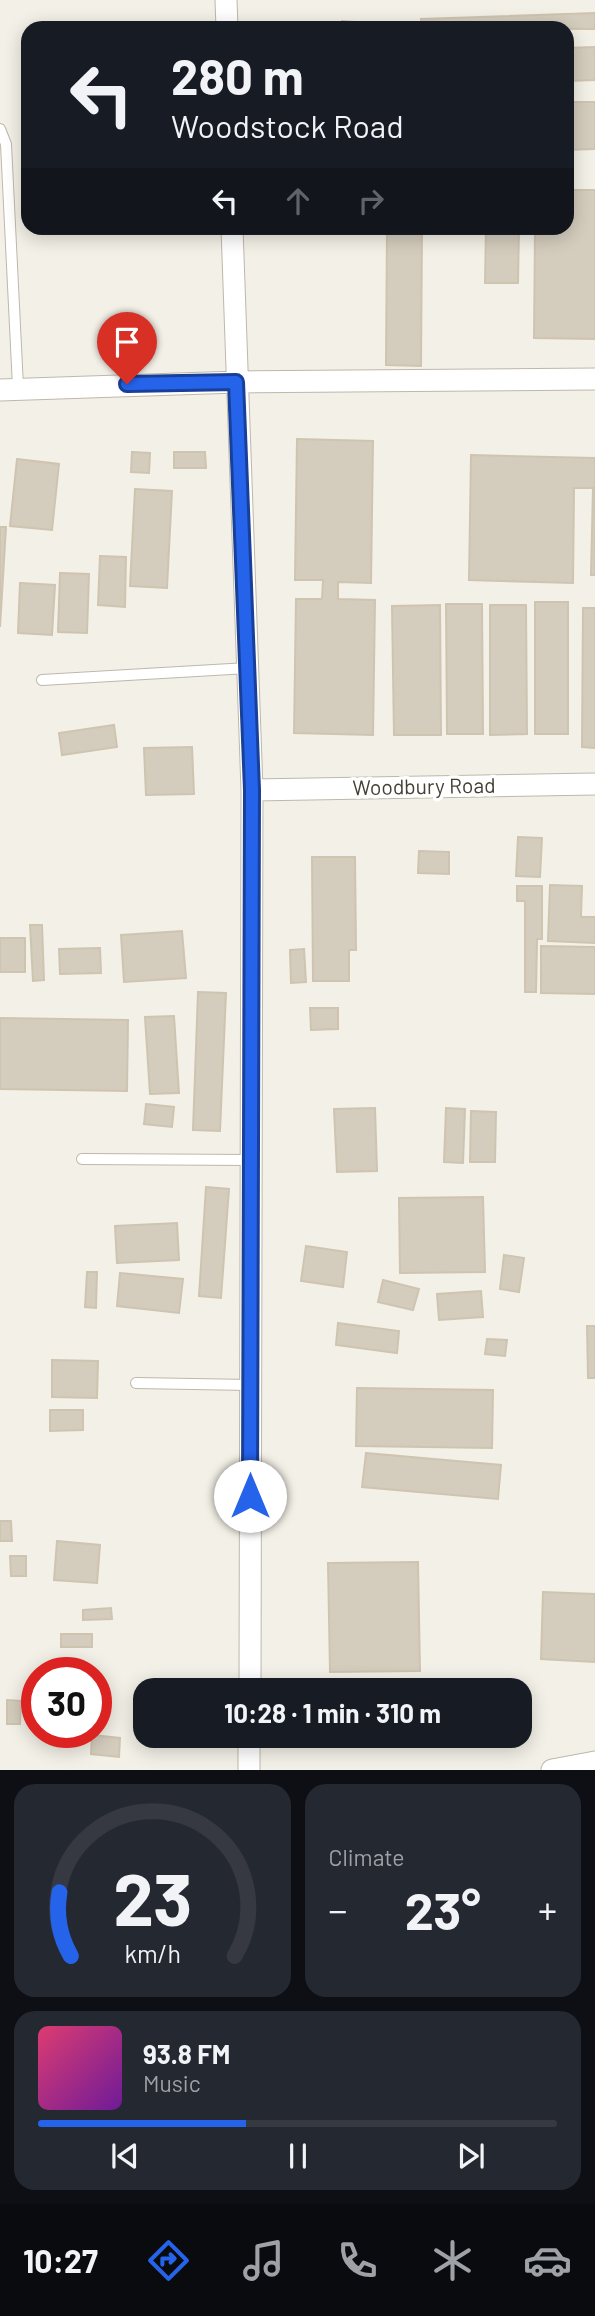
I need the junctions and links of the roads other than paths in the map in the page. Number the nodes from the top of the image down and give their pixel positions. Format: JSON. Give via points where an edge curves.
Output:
{"nodes":[{"id":1,"x":226,"y":0,"type":"edge"},
{"id":2,"x":227,"y":21,"type":"edge"},
{"id":3,"x":0,"y":129,"type":"edge"},
{"id":4,"x":232,"y":235,"type":"edge"},
{"id":5,"x":595,"y":379,"type":"edge"},
{"id":6,"x":236,"y":382,"type":"junction"},
{"id":7,"x":9,"y":388,"type":"edge"},
{"id":8,"x":248,"y":668,"type":"junction"},
{"id":9,"x":42,"y":680,"type":"dead end"},
{"id":10,"x":595,"y":784,"type":"edge"},
{"id":11,"x":252,"y":790,"type":"junction"},
{"id":12,"x":82,"y":1159,"type":"dead end"},
{"id":13,"x":251,"y":1160,"type":"junction"},
{"id":14,"x":136,"y":1383,"type":"dead end"},
{"id":15,"x":250,"y":1385,"type":"junction"},
{"id":16,"x":250,"y":1678,"type":"edge"},
{"id":17,"x":249,"y":1748,"type":"edge"},
{"id":18,"x":595,"y":1762,"type":"edge"},
{"id":19,"x":249,"y":1770,"type":"edge"},
{"id":20,"x":552,"y":1770,"type":"edge"}],
"edges":[{"from":1,"to":2,"type":"street"},
{"from":3,"to":7,"type":"lane","via":[[6,144]]},
{"from":4,"to":6,"type":"street"},
{"from":5,"to":6,"type":"street"},
{"from":6,"to":7,"type":"street"},
{"from":6,"to":8,"type":"street"},
{"from":8,"to":9,"type":"lane"},
{"from":8,"to":11,"type":"street"},
{"from":10,"to":11,"type":"street","name":"Woodbury Road"},
{"from":11,"to":13,"type":"street"},
{"from":12,"to":13,"type":"lane"},
{"from":13,"to":15,"type":"street"},
{"from":14,"to":15,"type":"lane"},
{"from":15,"to":16,"type":"street"},
{"from":17,"to":19,"type":"street"},
{"from":18,"to":20,"type":"street"}]}
